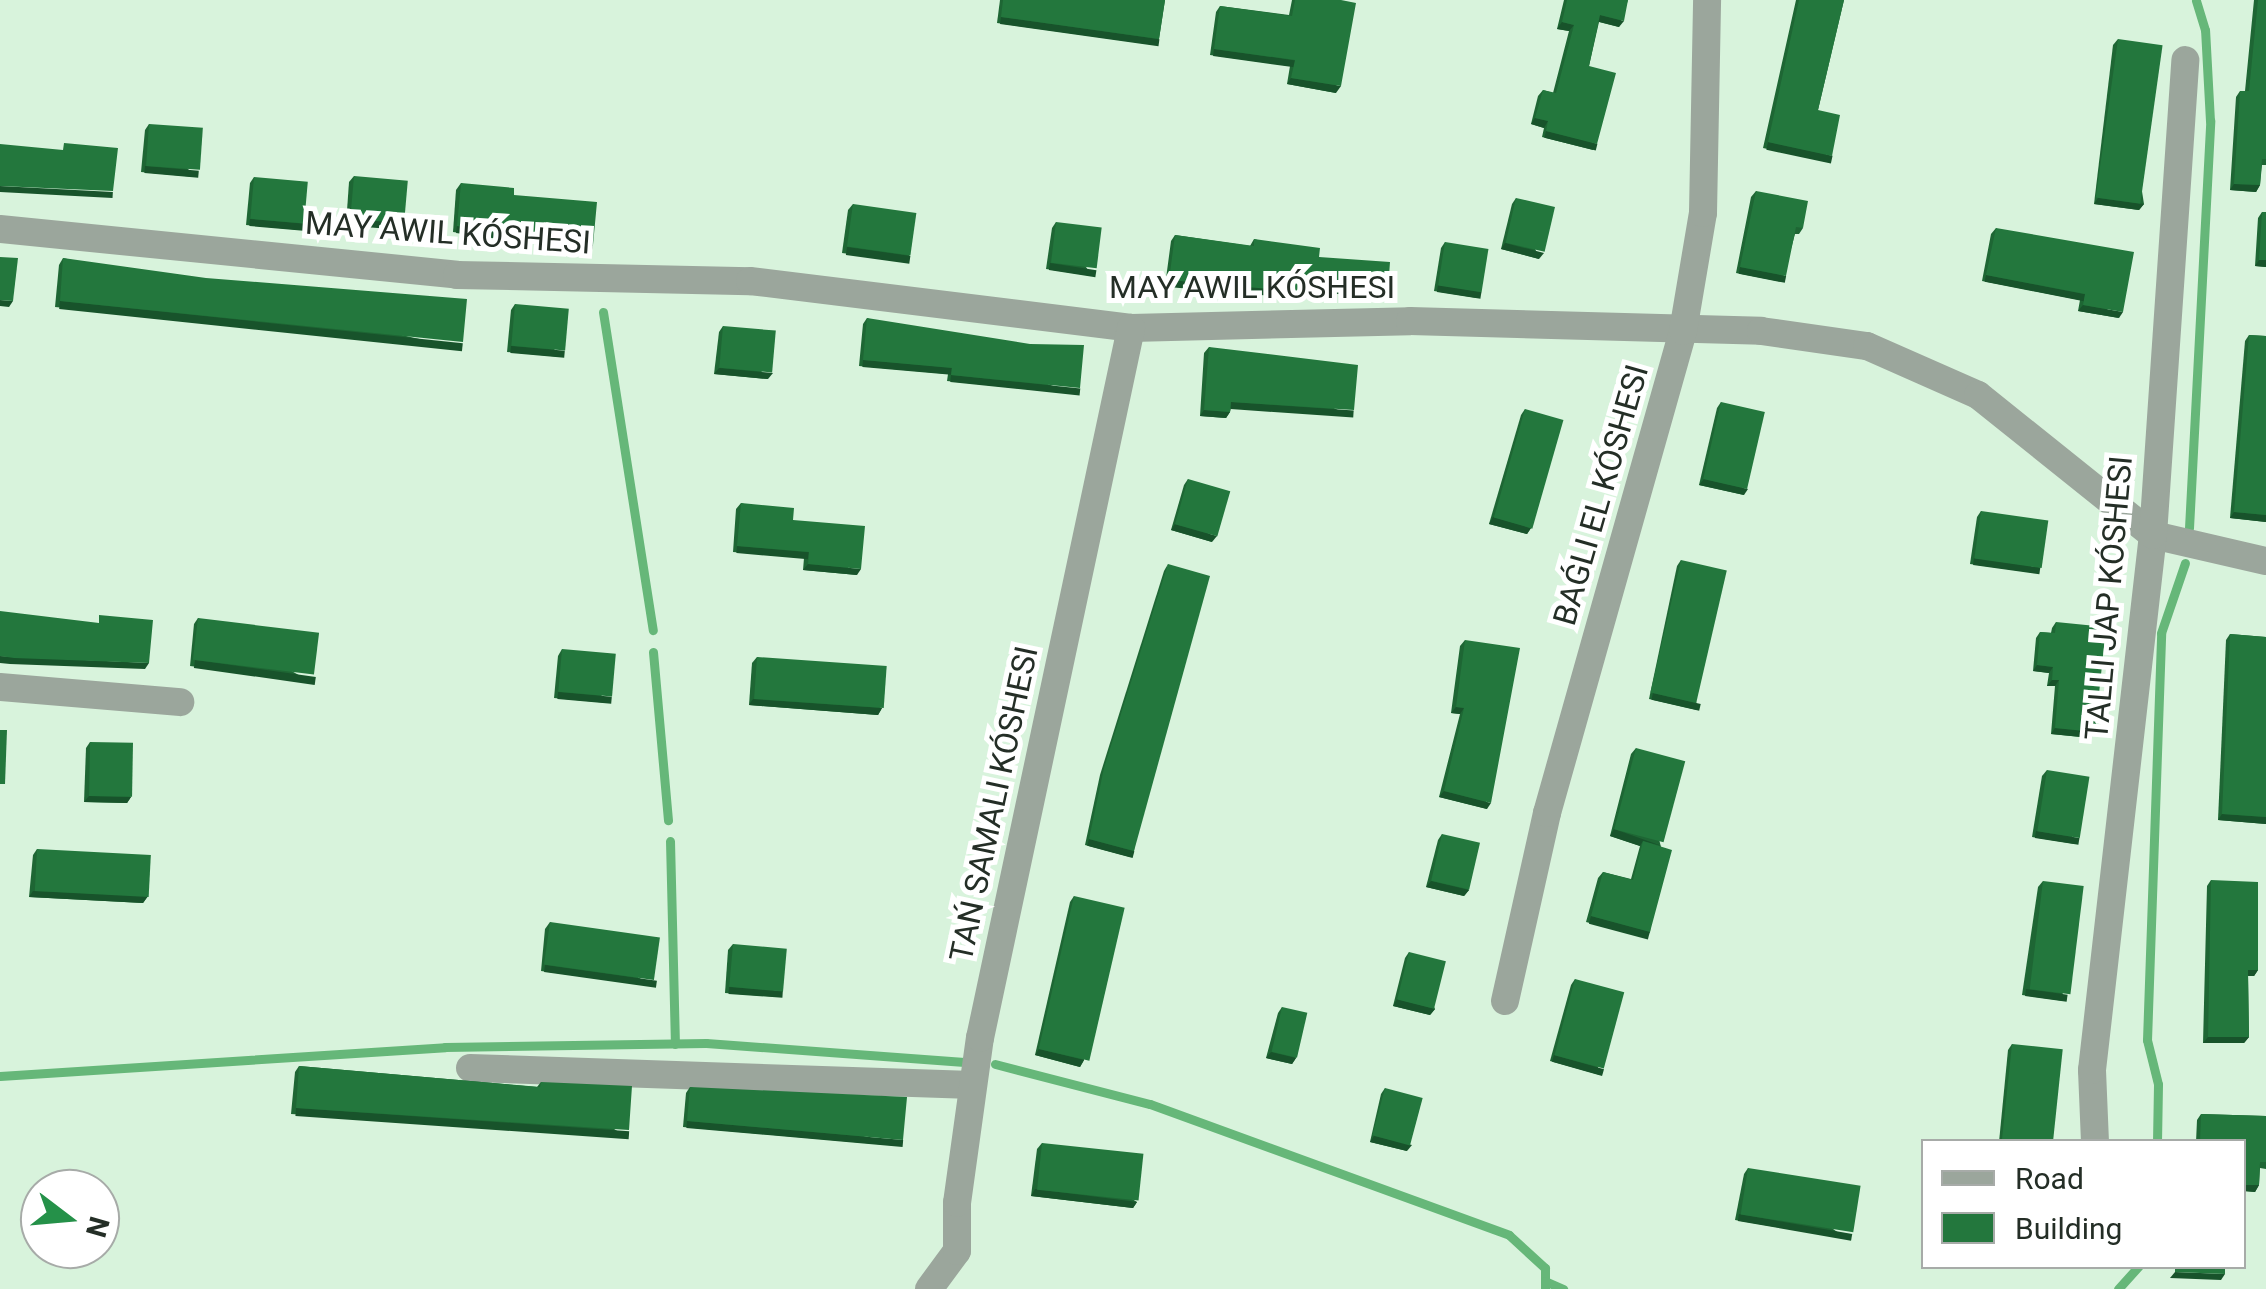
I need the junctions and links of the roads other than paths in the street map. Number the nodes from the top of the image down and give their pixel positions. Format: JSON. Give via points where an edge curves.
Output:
{"nodes":[{"id":1,"x":1707,"y":0,"type":"edge"},
{"id":2,"x":2185,"y":60,"type":"dead end"},
{"id":3,"x":0,"y":230,"type":"edge"},
{"id":4,"x":1131,"y":328,"type":"junction"},
{"id":5,"x":1684,"y":331,"type":"junction"},
{"id":6,"x":2153,"y":536,"type":"junction"},
{"id":7,"x":2266,"y":561,"type":"edge"},
{"id":8,"x":0,"y":688,"type":"edge"},
{"id":9,"x":180,"y":702,"type":"dead end"},
{"id":10,"x":1505,"y":1001,"type":"dead end"},
{"id":11,"x":470,"y":1068,"type":"dead end"},
{"id":12,"x":974,"y":1085,"type":"junction"},
{"id":13,"x":2096,"y":1139,"type":"edge"},
{"id":14,"x":928,"y":1289,"type":"edge"}],
"edges":[{"from":1,"to":5,"type":"street","via":[[1703,213]]},
{"from":2,"to":6,"type":"street"},
{"from":3,"to":4,"type":"street","via":[[456,275],[750,281]]},
{"from":4,"to":5,"type":"street","via":[[1410,321]]},
{"from":4,"to":12,"type":"street"},
{"from":5,"to":6,"type":"street","via":[[1762,331],[1867,346],[1978,395]]},
{"from":5,"to":10,"type":"street","via":[[1547,812]]},
{"from":6,"to":7,"type":"street"},
{"from":6,"to":13,"type":"street","via":[[2092,1070]]},
{"from":8,"to":9,"type":"street"},
{"from":11,"to":12,"type":"street"},
{"from":12,"to":14,"type":"street","via":[[956,1203],[957,1251]]}]}
